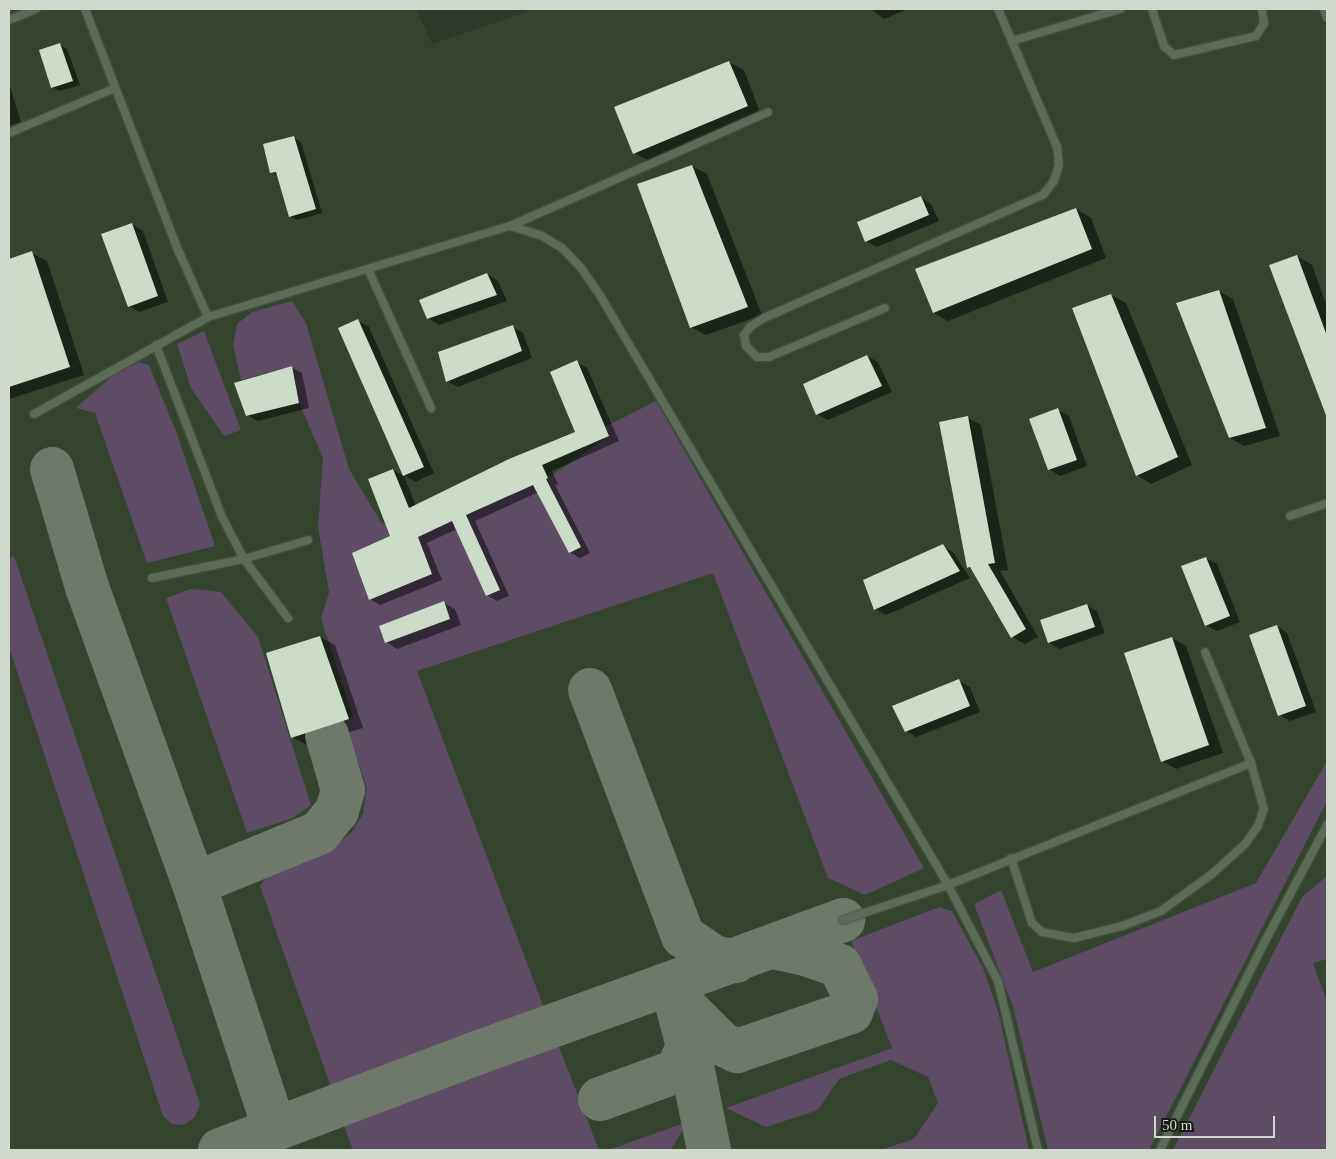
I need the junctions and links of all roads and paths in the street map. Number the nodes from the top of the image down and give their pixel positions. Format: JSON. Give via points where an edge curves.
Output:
{"nodes":[{"id":1,"x":36,"y":9,"type":"edge"},
{"id":2,"x":84,"y":9,"type":"edge"},
{"id":3,"x":998,"y":9,"type":"edge"},
{"id":4,"x":1120,"y":9,"type":"edge"},
{"id":5,"x":1152,"y":9,"type":"edge"},
{"id":6,"x":1262,"y":9,"type":"edge"},
{"id":7,"x":1324,"y":9,"type":"edge"},
{"id":8,"x":1327,"y":18,"type":"edge"},
{"id":9,"x":9,"y":20,"type":"edge"},
{"id":10,"x":1012,"y":41,"type":"junction"},
{"id":11,"x":115,"y":88,"type":"junction"},
{"id":12,"x":768,"y":112,"type":"dead end"},
{"id":13,"x":9,"y":133,"type":"edge"},
{"id":14,"x":510,"y":226,"type":"junction"},
{"id":15,"x":368,"y":269,"type":"junction"},
{"id":16,"x":885,"y":308,"type":"dead end"},
{"id":17,"x":208,"y":317,"type":"junction"},
{"id":18,"x":156,"y":345,"type":"junction"},
{"id":19,"x":431,"y":408,"type":"dead end"},
{"id":20,"x":34,"y":414,"type":"dead end"},
{"id":21,"x":1327,"y":503,"type":"edge"},
{"id":22,"x":1290,"y":516,"type":"dead end"},
{"id":23,"x":308,"y":540,"type":"dead end"},
{"id":24,"x":244,"y":559,"type":"junction"},
{"id":25,"x":152,"y":578,"type":"dead end"},
{"id":26,"x":288,"y":618,"type":"dead end"},
{"id":27,"x":1205,"y":652,"type":"dead end"},
{"id":28,"x":1251,"y":763,"type":"junction"},
{"id":29,"x":1327,"y":825,"type":"edge"},
{"id":30,"x":1010,"y":858,"type":"junction"},
{"id":31,"x":948,"y":884,"type":"junction"},
{"id":32,"x":843,"y":920,"type":"dead end"},
{"id":33,"x":1038,"y":1150,"type":"edge"},
{"id":34,"x":1160,"y":1150,"type":"edge"}],
"edges":[{"from":1,"to":9,"type":"lane"},
{"from":2,"to":11,"type":"lane"},
{"from":3,"to":10,"type":"lane"},
{"from":4,"to":10,"type":"lane"},
{"from":5,"to":6,"type":"lane","via":[[1164,46],[1174,55],[1256,36],[1264,23]]},
{"from":7,"to":8,"type":"lane"},
{"from":10,"to":16,"type":"lane","via":[[1057,147],[1059,165],[1054,181],[1043,195],[764,318],[744,335],[746,346],[756,357],[769,357]]},
{"from":11,"to":13,"type":"lane"},
{"from":11,"to":17,"type":"lane","via":[[178,252]]},
{"from":12,"to":14,"type":"lane"},
{"from":14,"to":15,"type":"lane"},
{"from":14,"to":31,"type":"lane","via":[[542,236],[562,248],[591,283]]},
{"from":15,"to":17,"type":"lane"},
{"from":15,"to":19,"type":"lane"},
{"from":17,"to":18,"type":"lane"},
{"from":18,"to":20,"type":"lane"},
{"from":18,"to":24,"type":"lane","via":[[222,517]]},
{"from":21,"to":22,"type":"lane"},
{"from":23,"to":24,"type":"lane"},
{"from":24,"to":25,"type":"lane"},
{"from":24,"to":26,"type":"lane"},
{"from":27,"to":28,"type":"lane"},
{"from":28,"to":30,"type":"lane"},
{"from":28,"to":30,"type":"lane","via":[[1264,809],[1258,826],[1244,844],[1212,874],[1160,911],[1122,926],[1074,938],[1042,932],[1032,923]]},
{"from":29,"to":34,"type":"lane"},
{"from":30,"to":31,"type":"lane"},
{"from":31,"to":32,"type":"lane"},
{"from":31,"to":33,"type":"lane","via":[[998,981]]}]}
